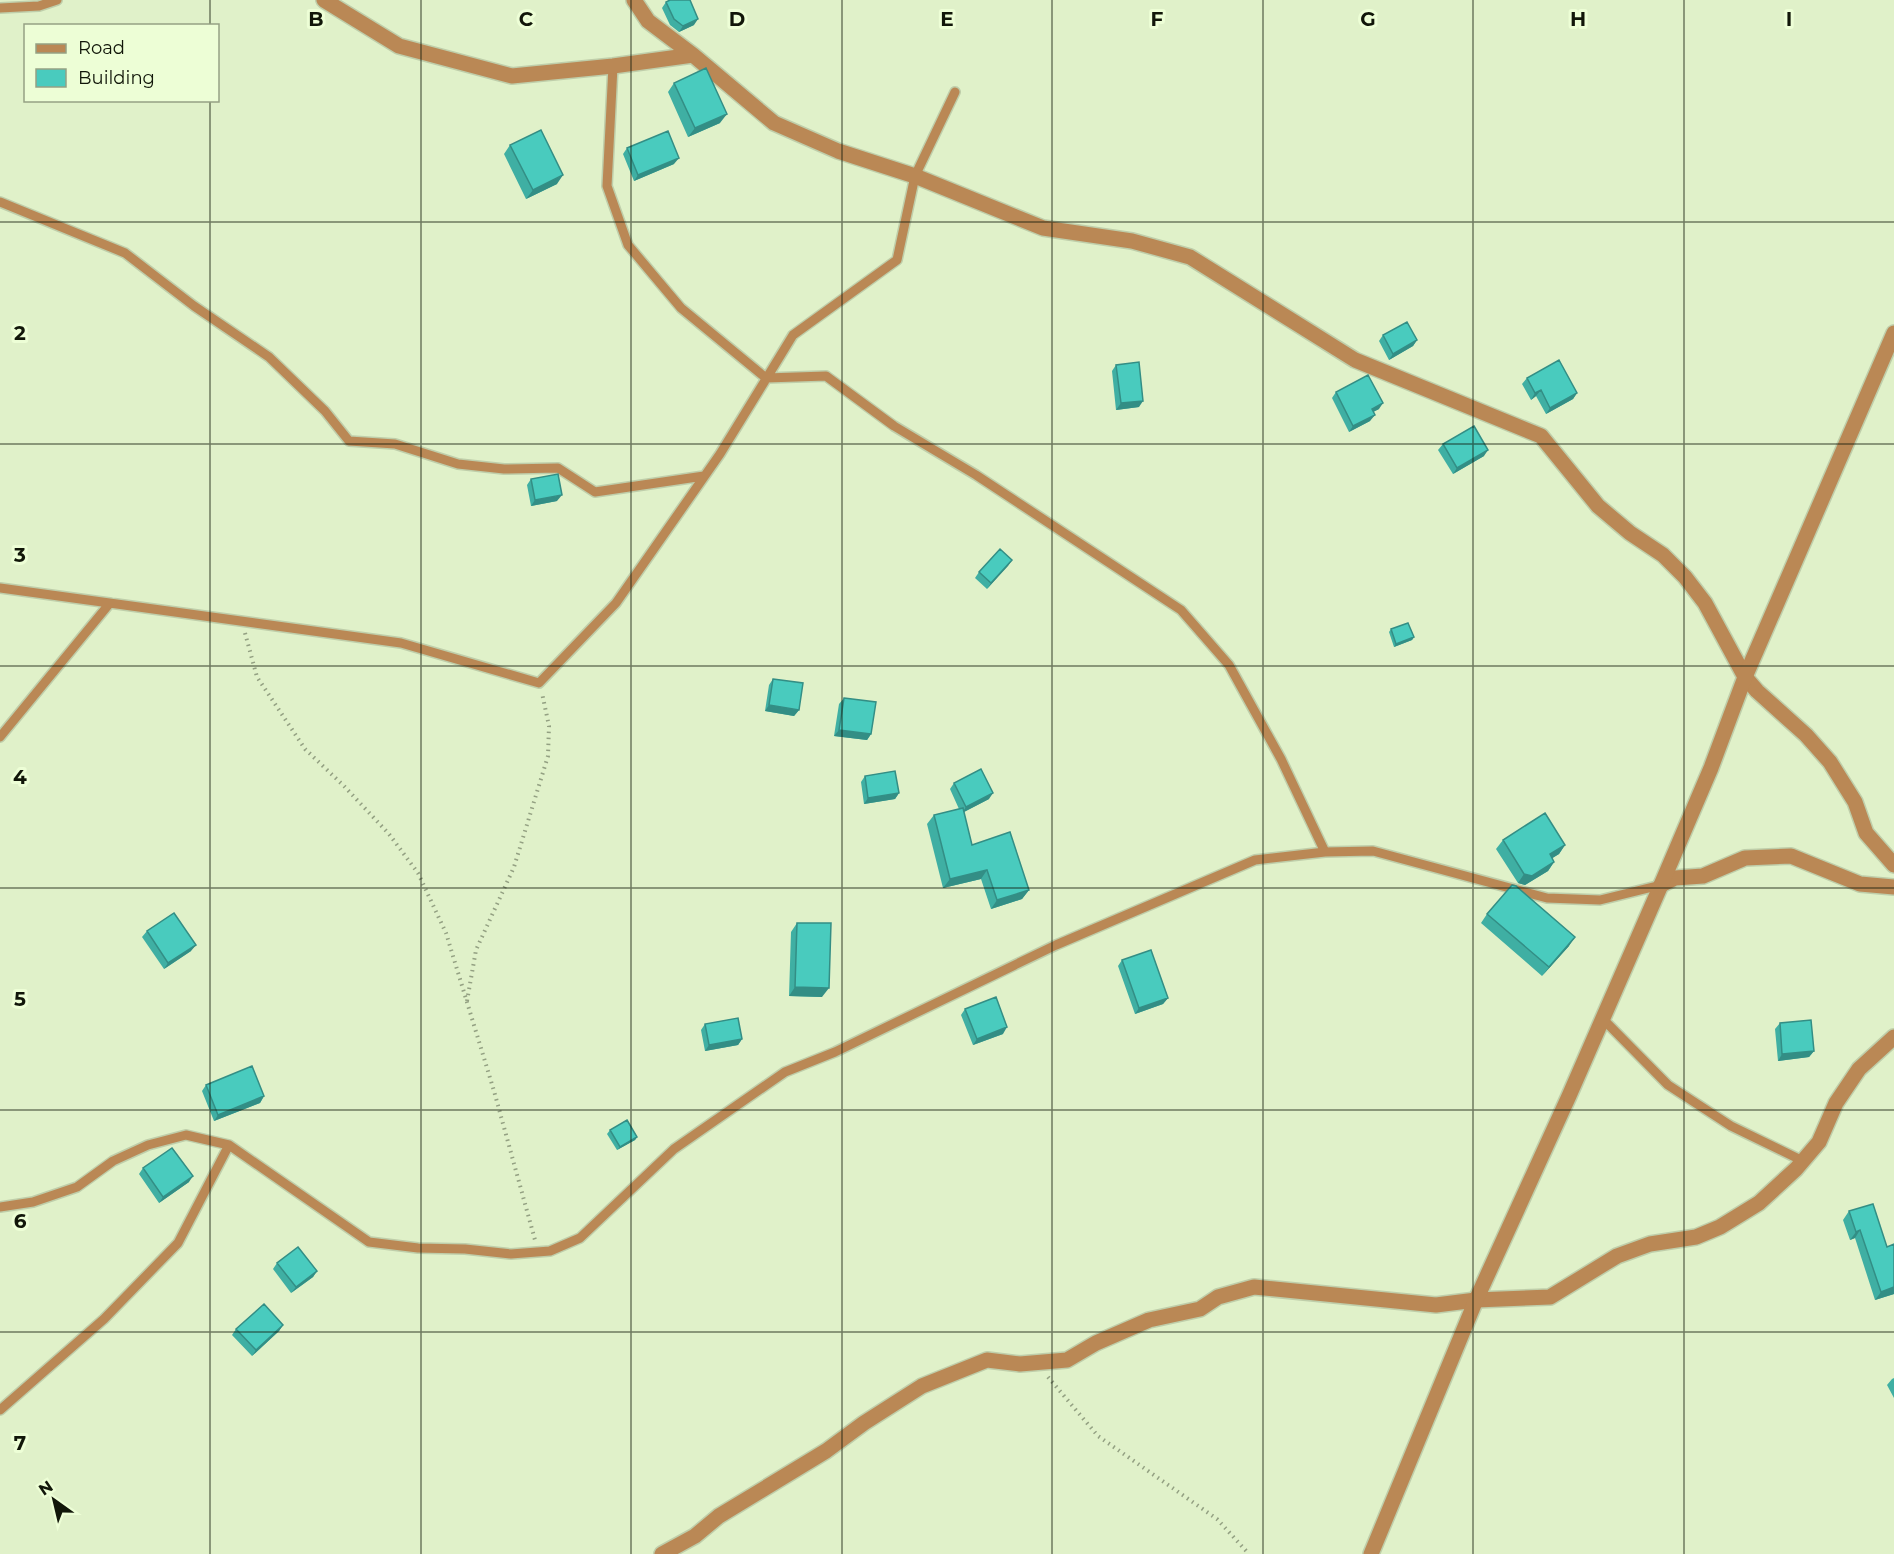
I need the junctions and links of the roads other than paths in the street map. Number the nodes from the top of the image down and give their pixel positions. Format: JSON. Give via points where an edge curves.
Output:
{"nodes":[{"id":1,"x":57,"y":0,"type":"edge"},
{"id":2,"x":324,"y":0,"type":"edge"},
{"id":3,"x":634,"y":0,"type":"edge"},
{"id":4,"x":0,"y":8,"type":"edge"},
{"id":5,"x":693,"y":56,"type":"junction"},
{"id":6,"x":613,"y":66,"type":"junction"},
{"id":7,"x":955,"y":92,"type":"dead end"},
{"id":8,"x":915,"y":176,"type":"junction"},
{"id":9,"x":0,"y":202,"type":"edge"},
{"id":10,"x":1894,"y":333,"type":"edge"},
{"id":11,"x":766,"y":378,"type":"junction"},
{"id":12,"x":704,"y":476,"type":"junction"},
{"id":13,"x":0,"y":588,"type":"edge"},
{"id":14,"x":110,"y":603,"type":"junction"},
{"id":15,"x":1745,"y":677,"type":"junction"},
{"id":16,"x":0,"y":737,"type":"edge"},
{"id":17,"x":1325,"y":852,"type":"junction"},
{"id":18,"x":1894,"y":865,"type":"edge"},
{"id":19,"x":1661,"y":885,"type":"junction"},
{"id":20,"x":1894,"y":887,"type":"edge"},
{"id":21,"x":1602,"y":1018,"type":"junction"},
{"id":22,"x":1894,"y":1037,"type":"edge"},
{"id":23,"x":229,"y":1145,"type":"junction"},
{"id":24,"x":1803,"y":1161,"type":"junction"},
{"id":25,"x":0,"y":1207,"type":"edge"},
{"id":26,"x":1476,"y":1300,"type":"junction"},
{"id":27,"x":0,"y":1410,"type":"edge"},
{"id":28,"x":662,"y":1554,"type":"edge"},
{"id":29,"x":1371,"y":1554,"type":"edge"}],
"edges":[{"from":1,"to":4,"type":"lane","via":[[39,6]]},
{"from":2,"to":6,"type":"street","via":[[399,46],[512,76]]},
{"from":3,"to":5,"type":"street","via":[[648,21]]},
{"from":5,"to":6,"type":"street"},
{"from":5,"to":8,"type":"street","via":[[774,123],[837,151]]},
{"from":6,"to":11,"type":"lane","via":[[607,186],[628,245],[681,308]]},
{"from":7,"to":8,"type":"lane"},
{"from":8,"to":11,"type":"lane","via":[[897,260],[794,335]]},
{"from":8,"to":15,"type":"street","via":[[1043,228],[1132,241],[1190,257],[1355,360],[1541,436],[1598,506],[1663,555],[1685,577],[1705,603]]},
{"from":9,"to":12,"type":"lane","via":[[125,253],[269,357],[325,411],[349,441],[395,444],[458,464],[504,469],[558,468],[595,492]]},
{"from":10,"to":15,"type":"street"},
{"from":11,"to":12,"type":"lane"},
{"from":11,"to":17,"type":"lane","via":[[826,376],[894,426],[976,475],[1181,610],[1229,665],[1281,759]]},
{"from":12,"to":14,"type":"lane","via":[[616,603],[539,683],[401,643]]},
{"from":13,"to":14,"type":"lane"},
{"from":14,"to":16,"type":"lane"},
{"from":15,"to":18,"type":"street","via":[[1830,762],[1854,802],[1866,833]]},
{"from":15,"to":19,"type":"street"},
{"from":17,"to":19,"type":"lane","via":[[1373,851],[1547,898],[1600,900]]},
{"from":17,"to":23,"type":"lane","via":[[1255,860],[1056,945],[836,1052],[784,1072],[674,1149],[580,1239],[550,1251],[511,1254],[369,1242]]},
{"from":19,"to":20,"type":"street","via":[[1675,878],[1703,876],[1745,858],[1791,856],[1860,884]]},
{"from":19,"to":21,"type":"street"},
{"from":21,"to":24,"type":"lane","via":[[1668,1085],[1731,1126]]},
{"from":21,"to":26,"type":"street"},
{"from":22,"to":24,"type":"street","via":[[1858,1070],[1836,1103],[1819,1142]]},
{"from":23,"to":25,"type":"lane","via":[[186,1135],[148,1145],[113,1161],[77,1187],[33,1202]]},
{"from":23,"to":27,"type":"lane","via":[[178,1244],[104,1319]]},
{"from":24,"to":26,"type":"street","via":[[1759,1203],[1720,1227],[1696,1237],[1650,1244],[1617,1256],[1550,1298]]},
{"from":26,"to":28,"type":"street","via":[[1436,1305],[1254,1287],[1218,1297],[1200,1309],[1149,1320],[1067,1360],[1020,1364],[987,1360],[922,1386]]},
{"from":26,"to":29,"type":"street"}]}
